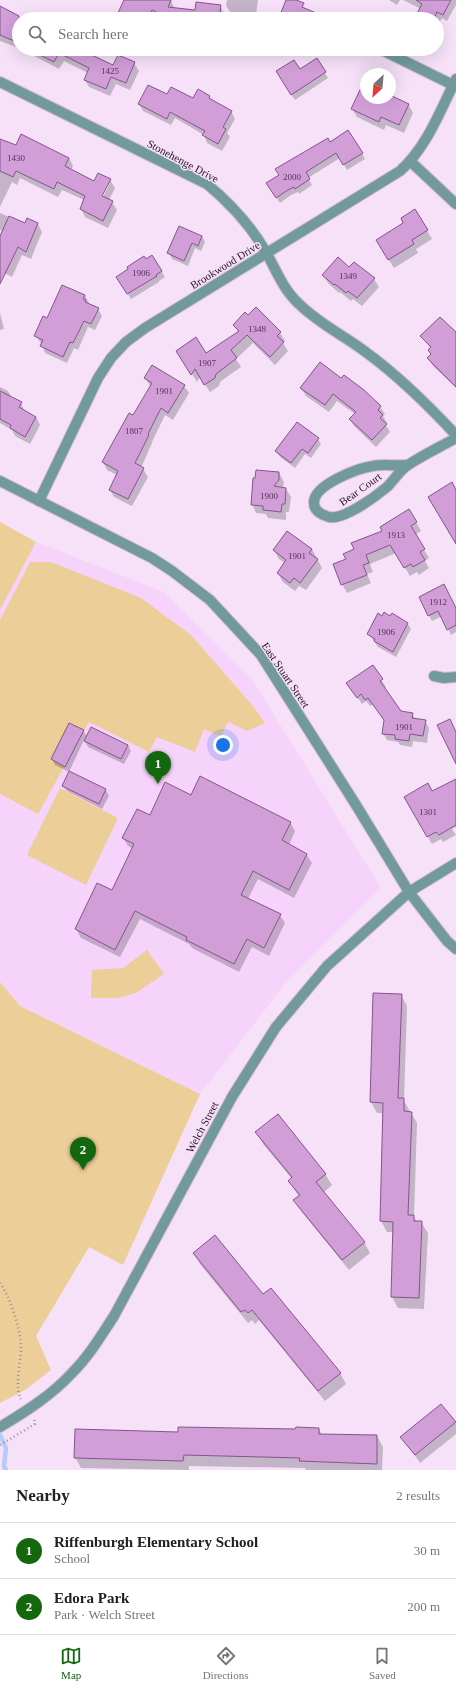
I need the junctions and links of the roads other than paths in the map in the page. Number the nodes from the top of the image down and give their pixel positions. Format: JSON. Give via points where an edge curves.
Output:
{"nodes":[{"id":1,"x":396,"y":56,"type":"edge"},
{"id":2,"x":0,"y":82,"type":"edge"},
{"id":3,"x":455,"y":82,"type":"edge"},
{"id":4,"x":410,"y":161,"type":"junction"},
{"id":5,"x":456,"y":204,"type":"edge"},
{"id":6,"x":266,"y":253,"type":"junction"},
{"id":7,"x":456,"y":435,"type":"edge"},
{"id":8,"x":456,"y":438,"type":"edge"},
{"id":9,"x":406,"y":466,"type":"junction"},
{"id":10,"x":0,"y":481,"type":"edge"},
{"id":11,"x":39,"y":501,"type":"junction"},
{"id":12,"x":434,"y":676,"type":"dead end"},
{"id":13,"x":456,"y":677,"type":"edge"},
{"id":14,"x":456,"y":863,"type":"edge"},
{"id":15,"x":409,"y":892,"type":"junction"},
{"id":16,"x":456,"y":949,"type":"edge"},
{"id":17,"x":0,"y":1427,"type":"edge"}],
"edges":[{"from":1,"to":3,"type":"street"},
{"from":2,"to":6,"type":"street","name":"Stonehenge Drive","via":[[207,184],[235,210]]},
{"from":3,"to":4,"type":"street","name":"Brookwood Drive","via":[[431,130]]},
{"from":4,"to":5,"type":"street"},
{"from":4,"to":6,"type":"street","name":"Brookwood Drive","via":[[400,171]]},
{"from":6,"to":7,"type":"street","name":"Stonehenge Drive","via":[[282,284],[297,302],[311,315],[397,376]]},
{"from":6,"to":11,"type":"street","name":"Brookwood Drive","via":[[145,328],[126,342],[111,358],[98,378]]},
{"from":8,"to":9,"type":"street","name":"Bear Court"},
{"from":9,"to":9,"type":"street","name":"Bear Court","via":[[374,466],[333,481],[317,495],[314,503],[316,509],[329,517],[346,515],[385,488]]},
{"from":10,"to":11,"type":"street","name":"East Stuart Street"},
{"from":11,"to":15,"type":"street","name":"East Stuart Street","via":[[152,558],[210,600],[235,626],[261,655]]},
{"from":12,"to":13,"type":"street"},
{"from":14,"to":15,"type":"street","name":"Welch Street"},
{"from":15,"to":16,"type":"street","name":"East Stuart Street"},
{"from":15,"to":17,"type":"street","name":"Welch Street","via":[[327,966],[276,1027],[232,1097],[96,1345],[66,1380]]}]}
